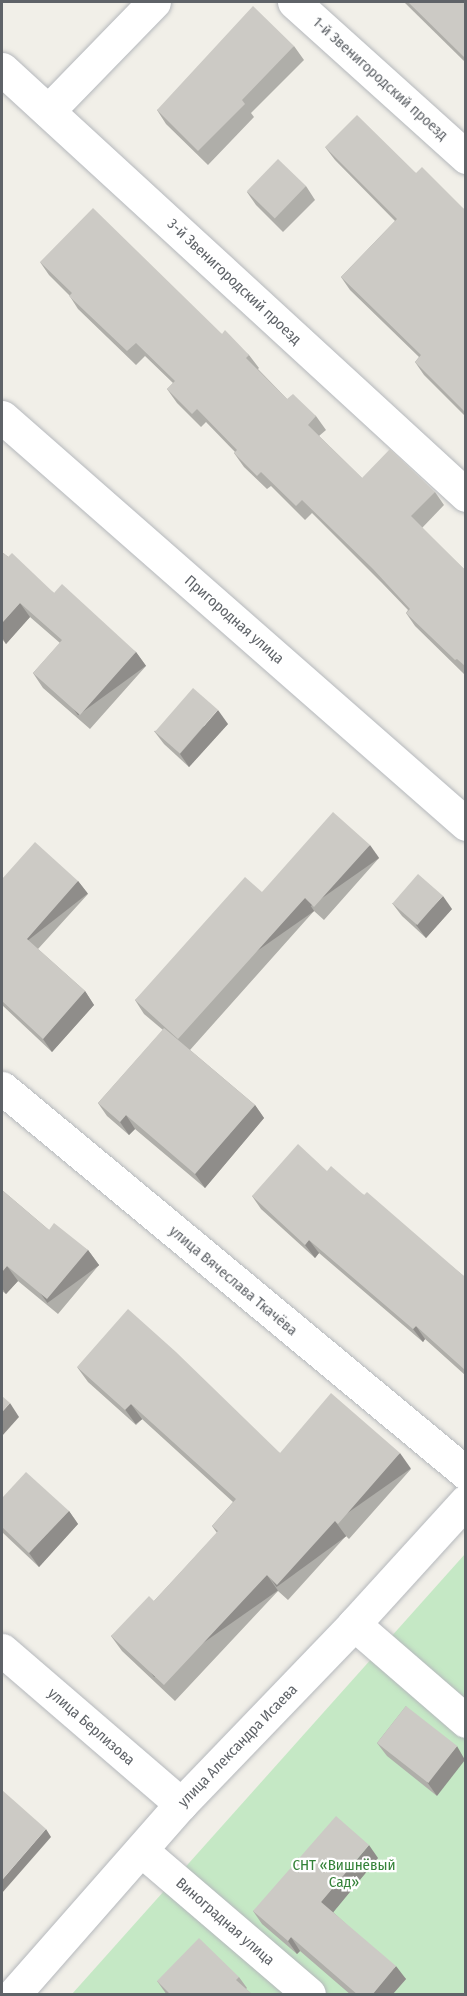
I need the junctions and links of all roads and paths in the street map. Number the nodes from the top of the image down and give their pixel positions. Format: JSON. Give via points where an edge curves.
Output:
{"nodes":[{"id":1,"x":154,"y":2,"type":"edge"},
{"id":2,"x":294,"y":2,"type":"edge"},
{"id":3,"x":2,"y":69,"type":"edge"},
{"id":4,"x":48,"y":111,"type":"junction"},
{"id":5,"x":465,"y":157,"type":"edge"},
{"id":6,"x":2,"y":417,"type":"edge"},
{"id":7,"x":465,"y":495,"type":"edge"},
{"id":8,"x":465,"y":824,"type":"edge"},
{"id":9,"x":2,"y":1088,"type":"edge"},
{"id":10,"x":465,"y":1473,"type":"edge"},
{"id":11,"x":465,"y":1501,"type":"edge"},
{"id":12,"x":354,"y":1624,"type":"junction"},
{"id":13,"x":2,"y":1650,"type":"edge"},
{"id":14,"x":465,"y":1721,"type":"edge"},
{"id":15,"x":181,"y":1804,"type":"junction"},
{"id":16,"x":141,"y":1850,"type":"junction"},
{"id":17,"x":14,"y":1995,"type":"edge"},
{"id":18,"x":309,"y":1995,"type":"edge"}],
"edges":[{"from":1,"to":4,"type":"street"},
{"from":2,"to":5,"type":"street","name":"1-й Звенигородский проезд"},
{"from":3,"to":4,"type":"street","name":"3-й Звенигородский проезд"},
{"from":4,"to":7,"type":"street","name":"3-й Звенигородский проезд"},
{"from":6,"to":8,"type":"street","name":"Пригородная улица"},
{"from":9,"to":10,"type":"street","name":"улица Вячеслава Ткачёва"},
{"from":11,"to":12,"type":"street","name":"улица Александра Исаева"},
{"from":12,"to":14,"type":"street"},
{"from":12,"to":15,"type":"street","name":"улица Александра Исаева"},
{"from":13,"to":15,"type":"street","name":"улица Берлизова"},
{"from":15,"to":16,"type":"street","name":"улица Александра Исаева"},
{"from":16,"to":17,"type":"street","name":"улица Александра Исаева"},
{"from":16,"to":18,"type":"street","name":"Виноградная улица"}]}
